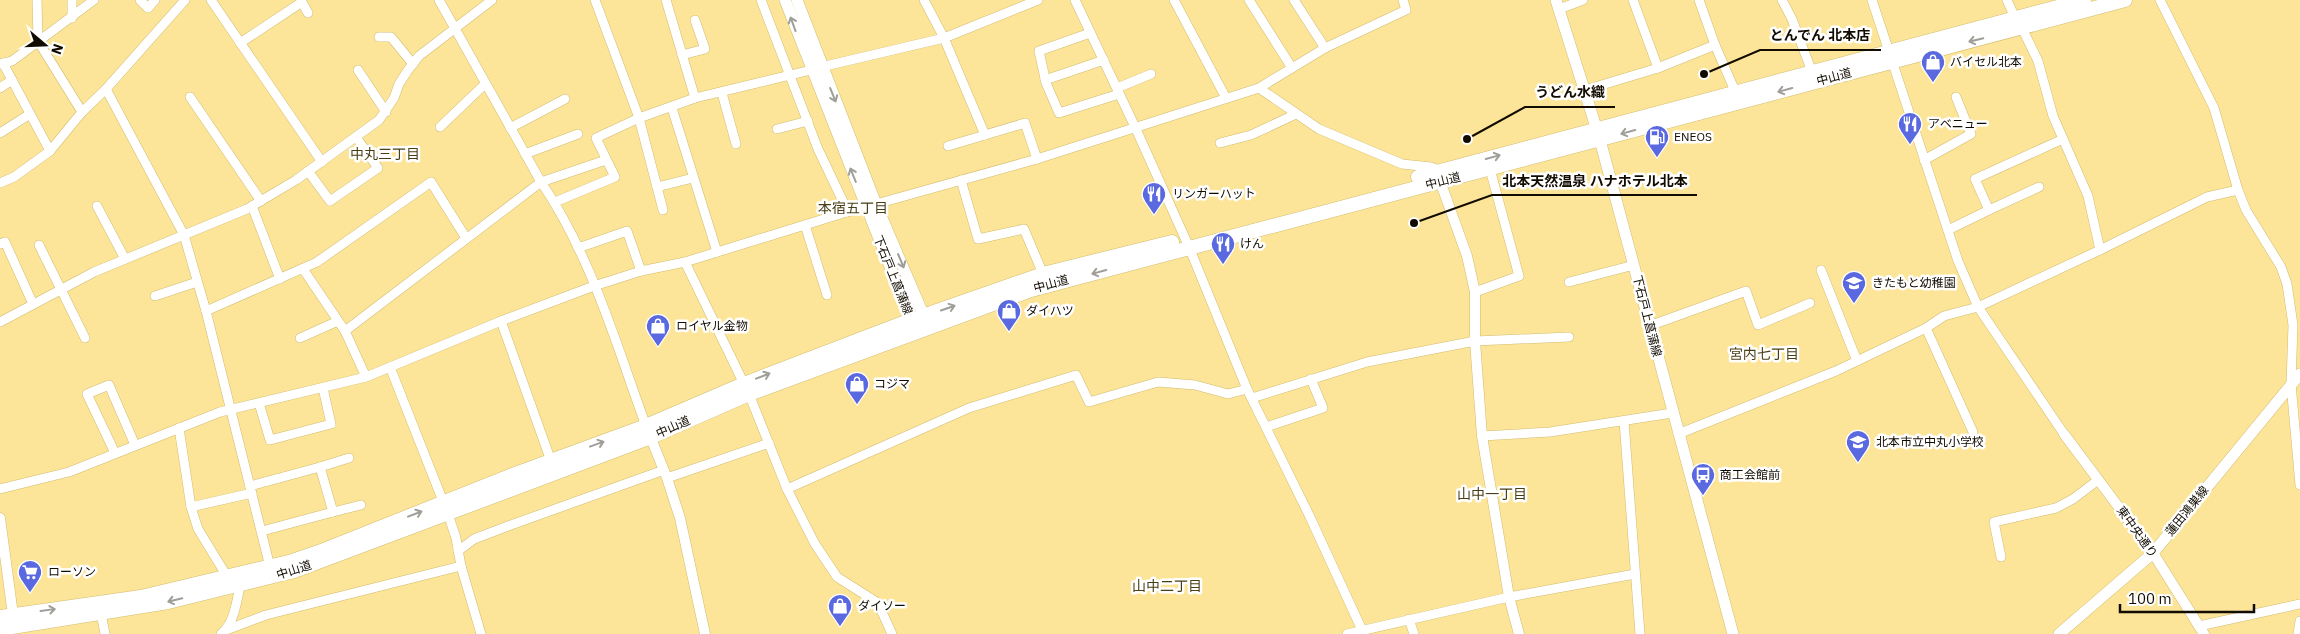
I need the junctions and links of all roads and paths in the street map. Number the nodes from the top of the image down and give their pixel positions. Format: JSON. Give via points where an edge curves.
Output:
{"nodes":[{"id":1,"x":37,"y":0,"type":"edge"},
{"id":2,"x":72,"y":0,"type":"edge"},
{"id":3,"x":94,"y":0,"type":"edge"},
{"id":4,"x":140,"y":0,"type":"edge"},
{"id":5,"x":155,"y":0,"type":"edge"},
{"id":6,"x":185,"y":0,"type":"edge"},
{"id":7,"x":211,"y":0,"type":"edge"},
{"id":8,"x":439,"y":0,"type":"edge"},
{"id":9,"x":492,"y":0,"type":"edge"},
{"id":10,"x":595,"y":0,"type":"edge"},
{"id":11,"x":666,"y":0,"type":"edge"},
{"id":12,"x":785,"y":0,"type":"edge"},
{"id":13,"x":797,"y":0,"type":"edge"},
{"id":14,"x":924,"y":0,"type":"edge"},
{"id":15,"x":1038,"y":0,"type":"edge"},
{"id":16,"x":1075,"y":0,"type":"edge"},
{"id":17,"x":1174,"y":0,"type":"edge"},
{"id":18,"x":1249,"y":0,"type":"edge"},
{"id":19,"x":1296,"y":0,"type":"edge"},
{"id":20,"x":1403,"y":0,"type":"edge"},
{"id":21,"x":1583,"y":0,"type":"edge"},
{"id":22,"x":1633,"y":0,"type":"edge"},
{"id":23,"x":1699,"y":0,"type":"edge"},
{"id":24,"x":1782,"y":0,"type":"edge"},
{"id":25,"x":1872,"y":0,"type":"edge"},
{"id":26,"x":2007,"y":0,"type":"edge"},
{"id":27,"x":2084,"y":0,"type":"edge"},
{"id":28,"x":2124,"y":0,"type":"edge"},
{"id":29,"x":2160,"y":0,"type":"edge"},
{"id":30,"x":763,"y":1,"type":"edge"},
{"id":31,"x":1557,"y":4,"type":"edge"},
{"id":32,"x":308,"y":13,"type":"dead end"},
{"id":33,"x":72,"y":18,"type":"junction"},
{"id":34,"x":695,"y":20,"type":"dead end"},
{"id":35,"x":2018,"y":23,"type":"junction"},
{"id":36,"x":456,"y":28,"type":"junction"},
{"id":37,"x":1090,"y":33,"type":"junction"},
{"id":38,"x":379,"y":36,"type":"dead end"},
{"id":39,"x":944,"y":38,"type":"junction"},
{"id":40,"x":38,"y":41,"type":"junction"},
{"id":41,"x":240,"y":43,"type":"junction"},
{"id":42,"x":1715,"y":45,"type":"junction"},
{"id":43,"x":1325,"y":48,"type":"junction"},
{"id":44,"x":682,"y":55,"type":"junction"},
{"id":45,"x":1891,"y":56,"type":"junction"},
{"id":46,"x":1104,"y":60,"type":"junction"},
{"id":47,"x":1,"y":63,"type":"edge"},
{"id":48,"x":413,"y":64,"type":"junction"},
{"id":49,"x":816,"y":68,"type":"junction"},
{"id":50,"x":1292,"y":68,"type":"junction"},
{"id":51,"x":1658,"y":68,"type":"junction"},
{"id":52,"x":358,"y":70,"type":"dead end"},
{"id":53,"x":1812,"y":72,"type":"junction"},
{"id":54,"x":1152,"y":74,"type":"dead end"},
{"id":55,"x":791,"y":76,"type":"junction"},
{"id":56,"x":12,"y":80,"type":"junction"},
{"id":57,"x":1045,"y":80,"type":"junction"},
{"id":58,"x":485,"y":84,"type":"junction"},
{"id":59,"x":0,"y":88,"type":"edge"},
{"id":60,"x":1259,"y":88,"type":"junction"},
{"id":61,"x":106,"y":89,"type":"junction"},
{"id":62,"x":1585,"y":90,"type":"junction"},
{"id":63,"x":1118,"y":91,"type":"junction"},
{"id":64,"x":1735,"y":92,"type":"junction"},
{"id":65,"x":722,"y":93,"type":"junction"},
{"id":66,"x":190,"y":97,"type":"dead end"},
{"id":67,"x":1956,"y":97,"type":"dead end"},
{"id":68,"x":565,"y":98,"type":"dead end"},
{"id":69,"x":695,"y":98,"type":"junction"},
{"id":70,"x":1226,"y":98,"type":"junction"},
{"id":71,"x":672,"y":108,"type":"junction"},
{"id":72,"x":82,"y":112,"type":"junction"},
{"id":73,"x":386,"y":112,"type":"junction"},
{"id":74,"x":30,"y":114,"type":"junction"},
{"id":75,"x":1296,"y":114,"type":"junction"},
{"id":76,"x":639,"y":118,"type":"junction"},
{"id":77,"x":808,"y":121,"type":"junction"},
{"id":78,"x":440,"y":127,"type":"dead end"},
{"id":79,"x":510,"y":128,"type":"junction"},
{"id":80,"x":1136,"y":128,"type":"junction"},
{"id":81,"x":777,"y":129,"type":"dead end"},
{"id":82,"x":0,"y":133,"type":"edge"},
{"id":83,"x":578,"y":134,"type":"dead end"},
{"id":84,"x":1598,"y":134,"type":"junction"},
{"id":85,"x":985,"y":135,"type":"junction"},
{"id":86,"x":356,"y":137,"type":"junction"},
{"id":87,"x":2063,"y":139,"type":"junction"},
{"id":88,"x":1220,"y":143,"type":"dead end"},
{"id":89,"x":736,"y":144,"type":"dead end"},
{"id":90,"x":948,"y":146,"type":"dead end"},
{"id":91,"x":50,"y":151,"type":"junction"},
{"id":92,"x":525,"y":154,"type":"junction"},
{"id":93,"x":1037,"y":159,"type":"junction"},
{"id":94,"x":606,"y":160,"type":"junction"},
{"id":95,"x":1924,"y":160,"type":"junction"},
{"id":96,"x":322,"y":162,"type":"junction"},
{"id":97,"x":1490,"y":169,"type":"junction"},
{"id":98,"x":308,"y":171,"type":"junction"},
{"id":99,"x":1441,"y":176,"type":"junction"},
{"id":100,"x":693,"y":178,"type":"junction"},
{"id":101,"x":961,"y":180,"type":"junction"},
{"id":102,"x":541,"y":182,"type":"junction"},
{"id":103,"x":0,"y":183,"type":"edge"},
{"id":104,"x":657,"y":187,"type":"junction"},
{"id":105,"x":2039,"y":187,"type":"dead end"},
{"id":106,"x":2238,"y":190,"type":"junction"},
{"id":107,"x":261,"y":200,"type":"junction"},
{"id":108,"x":555,"y":202,"type":"junction"},
{"id":109,"x":871,"y":205,"type":"junction"},
{"id":110,"x":98,"y":206,"type":"dead end"},
{"id":111,"x":252,"y":206,"type":"junction"},
{"id":112,"x":663,"y":210,"type":"dead end"},
{"id":113,"x":1990,"y":210,"type":"junction"},
{"id":114,"x":848,"y":212,"type":"junction"},
{"id":115,"x":805,"y":225,"type":"junction"},
{"id":116,"x":1948,"y":230,"type":"junction"},
{"id":117,"x":184,"y":235,"type":"junction"},
{"id":118,"x":466,"y":238,"type":"junction"},
{"id":119,"x":1186,"y":243,"type":"junction"},
{"id":120,"x":0,"y":244,"type":"edge"},
{"id":121,"x":38,"y":245,"type":"dead end"},
{"id":122,"x":578,"y":248,"type":"junction"},
{"id":123,"x":2100,"y":250,"type":"junction"},
{"id":124,"x":717,"y":252,"type":"junction"},
{"id":125,"x":125,"y":259,"type":"junction"},
{"id":126,"x":685,"y":262,"type":"junction"},
{"id":127,"x":1634,"y":265,"type":"junction"},
{"id":128,"x":303,"y":268,"type":"junction"},
{"id":129,"x":1821,"y":270,"type":"dead end"},
{"id":130,"x":641,"y":271,"type":"junction"},
{"id":131,"x":1042,"y":274,"type":"junction"},
{"id":132,"x":280,"y":279,"type":"junction"},
{"id":133,"x":198,"y":282,"type":"junction"},
{"id":134,"x":1569,"y":282,"type":"dead end"},
{"id":135,"x":594,"y":286,"type":"junction"},
{"id":136,"x":60,"y":290,"type":"junction"},
{"id":137,"x":1475,"y":292,"type":"junction"},
{"id":138,"x":827,"y":295,"type":"dead end"},
{"id":139,"x":154,"y":296,"type":"dead end"},
{"id":140,"x":1810,"y":303,"type":"dead end"},
{"id":141,"x":33,"y":304,"type":"junction"},
{"id":142,"x":1978,"y":307,"type":"junction"},
{"id":143,"x":206,"y":312,"type":"junction"},
{"id":144,"x":338,"y":321,"type":"junction"},
{"id":145,"x":501,"y":321,"type":"junction"},
{"id":146,"x":0,"y":322,"type":"edge"},
{"id":147,"x":919,"y":322,"type":"junction"},
{"id":148,"x":1650,"y":326,"type":"junction"},
{"id":149,"x":1926,"y":328,"type":"junction"},
{"id":150,"x":345,"y":331,"type":"junction"},
{"id":151,"x":1569,"y":337,"type":"dead end"},
{"id":152,"x":85,"y":338,"type":"dead end"},
{"id":153,"x":300,"y":338,"type":"dead end"},
{"id":154,"x":1475,"y":341,"type":"junction"},
{"id":155,"x":1857,"y":361,"type":"junction"},
{"id":156,"x":390,"y":367,"type":"junction"},
{"id":157,"x":2300,"y":374,"type":"edge"},
{"id":158,"x":366,"y":377,"type":"junction"},
{"id":159,"x":1311,"y":379,"type":"junction"},
{"id":160,"x":2291,"y":384,"type":"junction"},
{"id":161,"x":323,"y":388,"type":"junction"},
{"id":162,"x":746,"y":389,"type":"junction"},
{"id":163,"x":1247,"y":389,"type":"junction"},
{"id":164,"x":1252,"y":398,"type":"junction"},
{"id":165,"x":259,"y":403,"type":"junction"},
{"id":166,"x":231,"y":411,"type":"junction"},
{"id":167,"x":1672,"y":413,"type":"junction"},
{"id":168,"x":1624,"y":421,"type":"junction"},
{"id":169,"x":1266,"y":426,"type":"junction"},
{"id":170,"x":179,"y":428,"type":"junction"},
{"id":171,"x":648,"y":431,"type":"junction"},
{"id":172,"x":1974,"y":432,"type":"dead end"},
{"id":173,"x":1678,"y":434,"type":"junction"},
{"id":174,"x":2064,"y":434,"type":"joint"},
{"id":175,"x":1482,"y":436,"type":"junction"},
{"id":176,"x":768,"y":443,"type":"junction"},
{"id":177,"x":135,"y":445,"type":"junction"},
{"id":178,"x":114,"y":453,"type":"junction"},
{"id":179,"x":349,"y":458,"type":"dead end"},
{"id":180,"x":551,"y":461,"type":"junction"},
{"id":181,"x":320,"y":467,"type":"junction"},
{"id":182,"x":666,"y":474,"type":"junction"},
{"id":183,"x":2098,"y":480,"type":"junction"},
{"id":184,"x":2300,"y":485,"type":"edge"},
{"id":185,"x":0,"y":489,"type":"edge"},
{"id":186,"x":787,"y":489,"type":"junction"},
{"id":187,"x":251,"y":490,"type":"junction"},
{"id":188,"x":361,"y":505,"type":"dead end"},
{"id":189,"x":191,"y":507,"type":"junction"},
{"id":190,"x":446,"y":508,"type":"junction"},
{"id":191,"x":333,"y":512,"type":"junction"},
{"id":192,"x":0,"y":518,"type":"edge"},
{"id":193,"x":262,"y":531,"type":"junction"},
{"id":194,"x":458,"y":551,"type":"junction"},
{"id":195,"x":2153,"y":553,"type":"junction"},
{"id":196,"x":2001,"y":557,"type":"dead end"},
{"id":197,"x":461,"y":566,"type":"junction"},
{"id":198,"x":270,"y":567,"type":"junction"},
{"id":199,"x":1634,"y":574,"type":"junction"},
{"id":200,"x":228,"y":578,"type":"junction"},
{"id":201,"x":240,"y":586,"type":"junction"},
{"id":202,"x":1509,"y":597,"type":"junction"},
{"id":203,"x":2300,"y":604,"type":"edge"},
{"id":204,"x":101,"y":613,"type":"junction"},
{"id":205,"x":1409,"y":619,"type":"junction"},
{"id":206,"x":2300,"y":621,"type":"edge"},
{"id":207,"x":11,"y":623,"type":"edge"},
{"id":208,"x":0,"y":628,"type":"edge"},
{"id":209,"x":1362,"y":630,"type":"junction"},
{"id":210,"x":2201,"y":630,"type":"edge"},
{"id":211,"x":224,"y":632,"type":"edge"},
{"id":212,"x":105,"y":634,"type":"edge"},
{"id":213,"x":480,"y":634,"type":"edge"},
{"id":214,"x":705,"y":634,"type":"edge"},
{"id":215,"x":892,"y":634,"type":"edge"},
{"id":216,"x":1347,"y":634,"type":"edge"},
{"id":217,"x":1414,"y":634,"type":"edge"},
{"id":218,"x":1519,"y":634,"type":"edge"},
{"id":219,"x":1640,"y":634,"type":"edge"},
{"id":220,"x":1733,"y":634,"type":"edge"},
{"id":221,"x":2059,"y":634,"type":"edge"},
{"id":222,"x":2298,"y":634,"type":"edge"}],
"edges":[{"from":1,"to":40,"type":"street"},
{"from":2,"to":33,"type":"street"},
{"from":3,"to":33,"type":"street"},
{"from":4,"to":5,"type":"street","via":[[148,8]]},
{"from":6,"to":61,"type":"street"},
{"from":7,"to":41,"type":"street"},
{"from":8,"to":36,"type":"street"},
{"from":9,"to":36,"type":"street"},
{"from":10,"to":76,"type":"street"},
{"from":11,"to":44,"type":"street"},
{"from":49,"to":12,"type":"main road","name":"下石戸上菖蒲線","one_way":true},
{"from":13,"to":49,"type":"main road","name":"下石戸上菖蒲線"},
{"from":14,"to":39,"type":"street"},
{"from":15,"to":39,"type":"street"},
{"from":16,"to":37,"type":"street"},
{"from":17,"to":70,"type":"street"},
{"from":18,"to":50,"type":"street"},
{"from":19,"to":43,"type":"street"},
{"from":20,"to":43,"type":"street","via":[[1406,10]]},
{"from":21,"to":31,"type":"street"},
{"from":22,"to":51,"type":"street"},
{"from":23,"to":42,"type":"street"},
{"from":24,"to":53,"type":"street"},
{"from":25,"to":45,"type":"street"},
{"from":26,"to":35,"type":"street"},
{"from":27,"to":35,"type":"highway","name":"中山道"},
{"from":28,"to":35,"type":"highway","name":"中山道"},
{"from":29,"to":106,"type":"street","via":[[2214,108]]},
{"from":30,"to":55,"type":"street"},
{"from":31,"to":62,"type":"main road","name":"下石戸上菖蒲線"},
{"from":32,"to":41,"type":"street","via":[[302,2]]},
{"from":33,"to":40,"type":"street"},
{"from":34,"to":44,"type":"street","via":[[705,49]]},
{"from":35,"to":45,"type":"highway","name":"中山道"},
{"from":35,"to":87,"type":"street","via":[[2038,61],[2053,116]]},
{"from":36,"to":48,"type":"street"},
{"from":36,"to":58,"type":"street"},
{"from":37,"to":46,"type":"street"},
{"from":37,"to":57,"type":"street","via":[[1039,51]]},
{"from":38,"to":48,"type":"street","via":[[391,37]]},
{"from":39,"to":49,"type":"street"},
{"from":39,"to":85,"type":"street"},
{"from":40,"to":47,"type":"street","via":[[12,61]]},
{"from":40,"to":72,"type":"street"},
{"from":41,"to":96,"type":"street"},
{"from":42,"to":51,"type":"street"},
{"from":42,"to":64,"type":"street"},
{"from":43,"to":50,"type":"street"},
{"from":44,"to":69,"type":"street"},
{"from":45,"to":53,"type":"highway","name":"中山道"},
{"from":45,"to":84,"type":"highway","name":"中山道","one_way":true},
{"from":45,"to":95,"type":"street"},
{"from":46,"to":57,"type":"street"},
{"from":46,"to":63,"type":"street"},
{"from":47,"to":56,"type":"street"},
{"from":48,"to":73,"type":"street"},
{"from":49,"to":55,"type":"street"},
{"from":49,"to":109,"type":"main road","name":"下石戸上菖蒲線"},
{"from":50,"to":60,"type":"street"},
{"from":51,"to":62,"type":"street"},
{"from":52,"to":73,"type":"street"},
{"from":53,"to":64,"type":"highway","name":"中山道"},
{"from":54,"to":63,"type":"street"},
{"from":55,"to":65,"type":"street"},
{"from":55,"to":77,"type":"street"},
{"from":56,"to":59,"type":"street"},
{"from":56,"to":74,"type":"street"},
{"from":57,"to":63,"type":"street","via":[[1059,113]]},
{"from":58,"to":78,"type":"street"},
{"from":58,"to":79,"type":"street"},
{"from":60,"to":70,"type":"street"},
{"from":60,"to":75,"type":"street"},
{"from":61,"to":72,"type":"street"},
{"from":61,"to":117,"type":"street"},
{"from":62,"to":84,"type":"main road","name":"下石戸上菖蒲線"},
{"from":63,"to":80,"type":"street"},
{"from":64,"to":84,"type":"highway","name":"中山道"},
{"from":65,"to":69,"type":"street"},
{"from":65,"to":89,"type":"street"},
{"from":66,"to":107,"type":"street"},
{"from":67,"to":95,"type":"street","via":[[1971,134]]},
{"from":68,"to":79,"type":"street"},
{"from":69,"to":71,"type":"street"},
{"from":70,"to":80,"type":"street"},
{"from":71,"to":76,"type":"street"},
{"from":71,"to":100,"type":"street"},
{"from":72,"to":91,"type":"street"},
{"from":73,"to":86,"type":"street"},
{"from":74,"to":82,"type":"street"},
{"from":74,"to":91,"type":"street"},
{"from":75,"to":88,"type":"street","via":[[1251,135]]},
{"from":75,"to":99,"type":"street","via":[[1319,129],[1402,164],[1431,167]]},
{"from":76,"to":94,"type":"street","via":[[596,138]]},
{"from":76,"to":104,"type":"street"},
{"from":77,"to":81,"type":"street"},
{"from":77,"to":114,"type":"street"},
{"from":79,"to":92,"type":"street"},
{"from":80,"to":93,"type":"street"},
{"from":80,"to":119,"type":"street"},
{"from":83,"to":92,"type":"street"},
{"from":84,"to":97,"type":"highway","name":"中山道"},
{"from":99,"to":84,"type":"highway","name":"中山道","one_way":true},
{"from":84,"to":127,"type":"main road","name":"下石戸上菖蒲線"},
{"from":85,"to":90,"type":"street"},
{"from":85,"to":93,"type":"street","via":[[1025,122]]},
{"from":86,"to":96,"type":"street"},
{"from":86,"to":98,"type":"street","via":[[378,168],[330,201]]},
{"from":87,"to":113,"type":"street","via":[[1975,179]]},
{"from":87,"to":123,"type":"street","via":[[2088,196]]},
{"from":91,"to":103,"type":"street"},
{"from":92,"to":102,"type":"street"},
{"from":93,"to":101,"type":"street"},
{"from":94,"to":102,"type":"street"},
{"from":94,"to":108,"type":"street","via":[[615,178]]},
{"from":95,"to":116,"type":"street"},
{"from":96,"to":98,"type":"street"},
{"from":97,"to":99,"type":"highway","name":"中山道"},
{"from":97,"to":137,"type":"street","via":[[1519,276]]},
{"from":98,"to":107,"type":"street"},
{"from":99,"to":119,"type":"highway","name":"中山道"},
{"from":99,"to":137,"type":"street"},
{"from":100,"to":104,"type":"street"},
{"from":100,"to":124,"type":"street"},
{"from":101,"to":109,"type":"street"},
{"from":101,"to":131,"type":"street","via":[[978,239],[1024,229]]},
{"from":102,"to":108,"type":"street"},
{"from":102,"to":118,"type":"street"},
{"from":104,"to":112,"type":"street"},
{"from":105,"to":113,"type":"street"},
{"from":106,"to":123,"type":"street","via":[[2207,197]]},
{"from":106,"to":160,"type":"street","via":[[2246,210],[2281,267],[2287,284],[2293,325]]},
{"from":107,"to":111,"type":"street"},
{"from":108,"to":122,"type":"street"},
{"from":109,"to":114,"type":"street"},
{"from":109,"to":147,"type":"main road","name":"下石戸上菖蒲線"},
{"from":110,"to":125,"type":"street"},
{"from":111,"to":117,"type":"street"},
{"from":111,"to":132,"type":"street"},
{"from":113,"to":116,"type":"street"},
{"from":114,"to":115,"type":"street"},
{"from":115,"to":124,"type":"street"},
{"from":115,"to":138,"type":"street"},
{"from":116,"to":142,"type":"street"},
{"from":117,"to":125,"type":"street"},
{"from":117,"to":133,"type":"street"},
{"from":118,"to":128,"type":"street","via":[[431,182],[318,262]]},
{"from":118,"to":150,"type":"street"},
{"from":119,"to":131,"type":"highway","name":"中山道"},
{"from":119,"to":147,"type":"highway","name":"中山道","one_way":true},
{"from":119,"to":163,"type":"street"},
{"from":120,"to":141,"type":"street","via":[[5,242]]},
{"from":121,"to":136,"type":"street"},
{"from":122,"to":130,"type":"street","via":[[627,231]]},
{"from":122,"to":135,"type":"street"},
{"from":123,"to":142,"type":"street"},
{"from":124,"to":126,"type":"street"},
{"from":125,"to":136,"type":"street"},
{"from":126,"to":130,"type":"street"},
{"from":126,"to":162,"type":"street"},
{"from":127,"to":134,"type":"street"},
{"from":127,"to":148,"type":"main road","name":"下石戸上菖蒲線"},
{"from":128,"to":132,"type":"street"},
{"from":128,"to":144,"type":"street"},
{"from":129,"to":155,"type":"street"},
{"from":130,"to":135,"type":"street"},
{"from":147,"to":131,"type":"highway","name":"中山道","one_way":true},
{"from":132,"to":143,"type":"street"},
{"from":133,"to":139,"type":"street"},
{"from":133,"to":143,"type":"street"},
{"from":135,"to":145,"type":"street"},
{"from":135,"to":171,"type":"street"},
{"from":136,"to":141,"type":"street"},
{"from":136,"to":152,"type":"street"},
{"from":137,"to":154,"type":"street"},
{"from":140,"to":148,"type":"street","via":[[1758,325],[1746,291]]},
{"from":141,"to":146,"type":"street"},
{"from":142,"to":149,"type":"street","via":[[1944,316]]},
{"from":142,"to":174,"type":"street"},
{"from":143,"to":166,"type":"street"},
{"from":144,"to":150,"type":"street"},
{"from":144,"to":153,"type":"street"},
{"from":145,"to":156,"type":"street"},
{"from":145,"to":180,"type":"street"},
{"from":147,"to":162,"type":"highway","name":"中山道"},
{"from":148,"to":167,"type":"main road","name":"下石戸上菖蒲線"},
{"from":149,"to":155,"type":"street"},
{"from":149,"to":172,"type":"street"},
{"from":150,"to":158,"type":"street"},
{"from":151,"to":154,"type":"street"},
{"from":154,"to":159,"type":"street","via":[[1367,362]]},
{"from":154,"to":175,"type":"street"},
{"from":155,"to":173,"type":"street"},
{"from":156,"to":158,"type":"street"},
{"from":156,"to":190,"type":"street"},
{"from":157,"to":160,"type":"main road","name":"蓮田鴻巣線"},
{"from":158,"to":161,"type":"street"},
{"from":159,"to":164,"type":"street"},
{"from":159,"to":169,"type":"street","via":[[1323,408]]},
{"from":160,"to":184,"type":"street"},
{"from":160,"to":195,"type":"main road","name":"蓮田鴻巣線"},
{"from":161,"to":165,"type":"street"},
{"from":161,"to":165,"type":"street","via":[[331,424],[270,440]]},
{"from":162,"to":171,"type":"highway","name":"中山道"},
{"from":162,"to":176,"type":"street"},
{"from":163,"to":164,"type":"street"},
{"from":163,"to":186,"type":"street","via":[[1228,394],[1195,384],[1158,382],[1089,402],[1076,375],[969,408]]},
{"from":164,"to":169,"type":"street"},
{"from":165,"to":166,"type":"street"},
{"from":166,"to":170,"type":"street"},
{"from":166,"to":187,"type":"street"},
{"from":167,"to":168,"type":"street"},
{"from":167,"to":173,"type":"main road","name":"下石戸上菖蒲線"},
{"from":168,"to":175,"type":"street","via":[[1550,432]]},
{"from":168,"to":199,"type":"street"},
{"from":169,"to":209,"type":"street"},
{"from":170,"to":177,"type":"street"},
{"from":170,"to":189,"type":"street"},
{"from":180,"to":171,"type":"highway","name":"中山道","one_way":true},
{"from":171,"to":182,"type":"street"},
{"from":171,"to":190,"type":"highway","name":"中山道"},
{"from":173,"to":220,"type":"main road","name":"下石戸上菖蒲線"},
{"from":174,"to":183,"type":"street","name":"東中央通り"},
{"from":175,"to":202,"type":"street"},
{"from":176,"to":182,"type":"street"},
{"from":176,"to":186,"type":"street"},
{"from":177,"to":178,"type":"street"},
{"from":177,"to":178,"type":"street","via":[[109,386],[87,394]]},
{"from":178,"to":185,"type":"street","via":[[69,472]]},
{"from":179,"to":181,"type":"street"},
{"from":180,"to":190,"type":"highway","name":"中山道"},
{"from":181,"to":187,"type":"street"},
{"from":181,"to":191,"type":"street"},
{"from":182,"to":194,"type":"street","via":[[508,526],[474,539]]},
{"from":182,"to":214,"type":"street","via":[[680,518]]},
{"from":183,"to":195,"type":"street","name":"東中央通り"},
{"from":183,"to":196,"type":"street","via":[[2056,508],[1994,522]]},
{"from":186,"to":215,"type":"street","via":[[815,544],[837,577],[878,603]]},
{"from":187,"to":189,"type":"street"},
{"from":187,"to":193,"type":"street"},
{"from":188,"to":191,"type":"street"},
{"from":189,"to":200,"type":"street","via":[[198,529]]},
{"from":190,"to":194,"type":"street"},
{"from":198,"to":190,"type":"highway","name":"中山道","one_way":true},
{"from":190,"to":201,"type":"highway","name":"中山道","via":[[294,571]]},
{"from":191,"to":193,"type":"street"},
{"from":192,"to":207,"type":"street"},
{"from":193,"to":198,"type":"street"},
{"from":194,"to":197,"type":"street"},
{"from":195,"to":210,"type":"street","name":"東中央通り"},
{"from":195,"to":221,"type":"main road","name":"蓮田鴻巣線"},
{"from":197,"to":211,"type":"street","via":[[266,615]]},
{"from":197,"to":213,"type":"street"},
{"from":198,"to":200,"type":"highway","name":"中山道"},
{"from":199,"to":202,"type":"street"},
{"from":199,"to":219,"type":"street"},
{"from":207,"to":200,"type":"highway","name":"中山道","one_way":true},
{"from":201,"to":204,"type":"highway","name":"中山道","one_way":true},
{"from":201,"to":211,"type":"street"},
{"from":202,"to":205,"type":"street"},
{"from":202,"to":218,"type":"street"},
{"from":203,"to":210,"type":"street"},
{"from":204,"to":207,"type":"highway","name":"中山道"},
{"from":204,"to":212,"type":"street"},
{"from":205,"to":209,"type":"street"},
{"from":205,"to":217,"type":"street"},
{"from":206,"to":222,"type":"street"},
{"from":207,"to":208,"type":"highway","name":"中山道"},
{"from":209,"to":216,"type":"street"}]}
